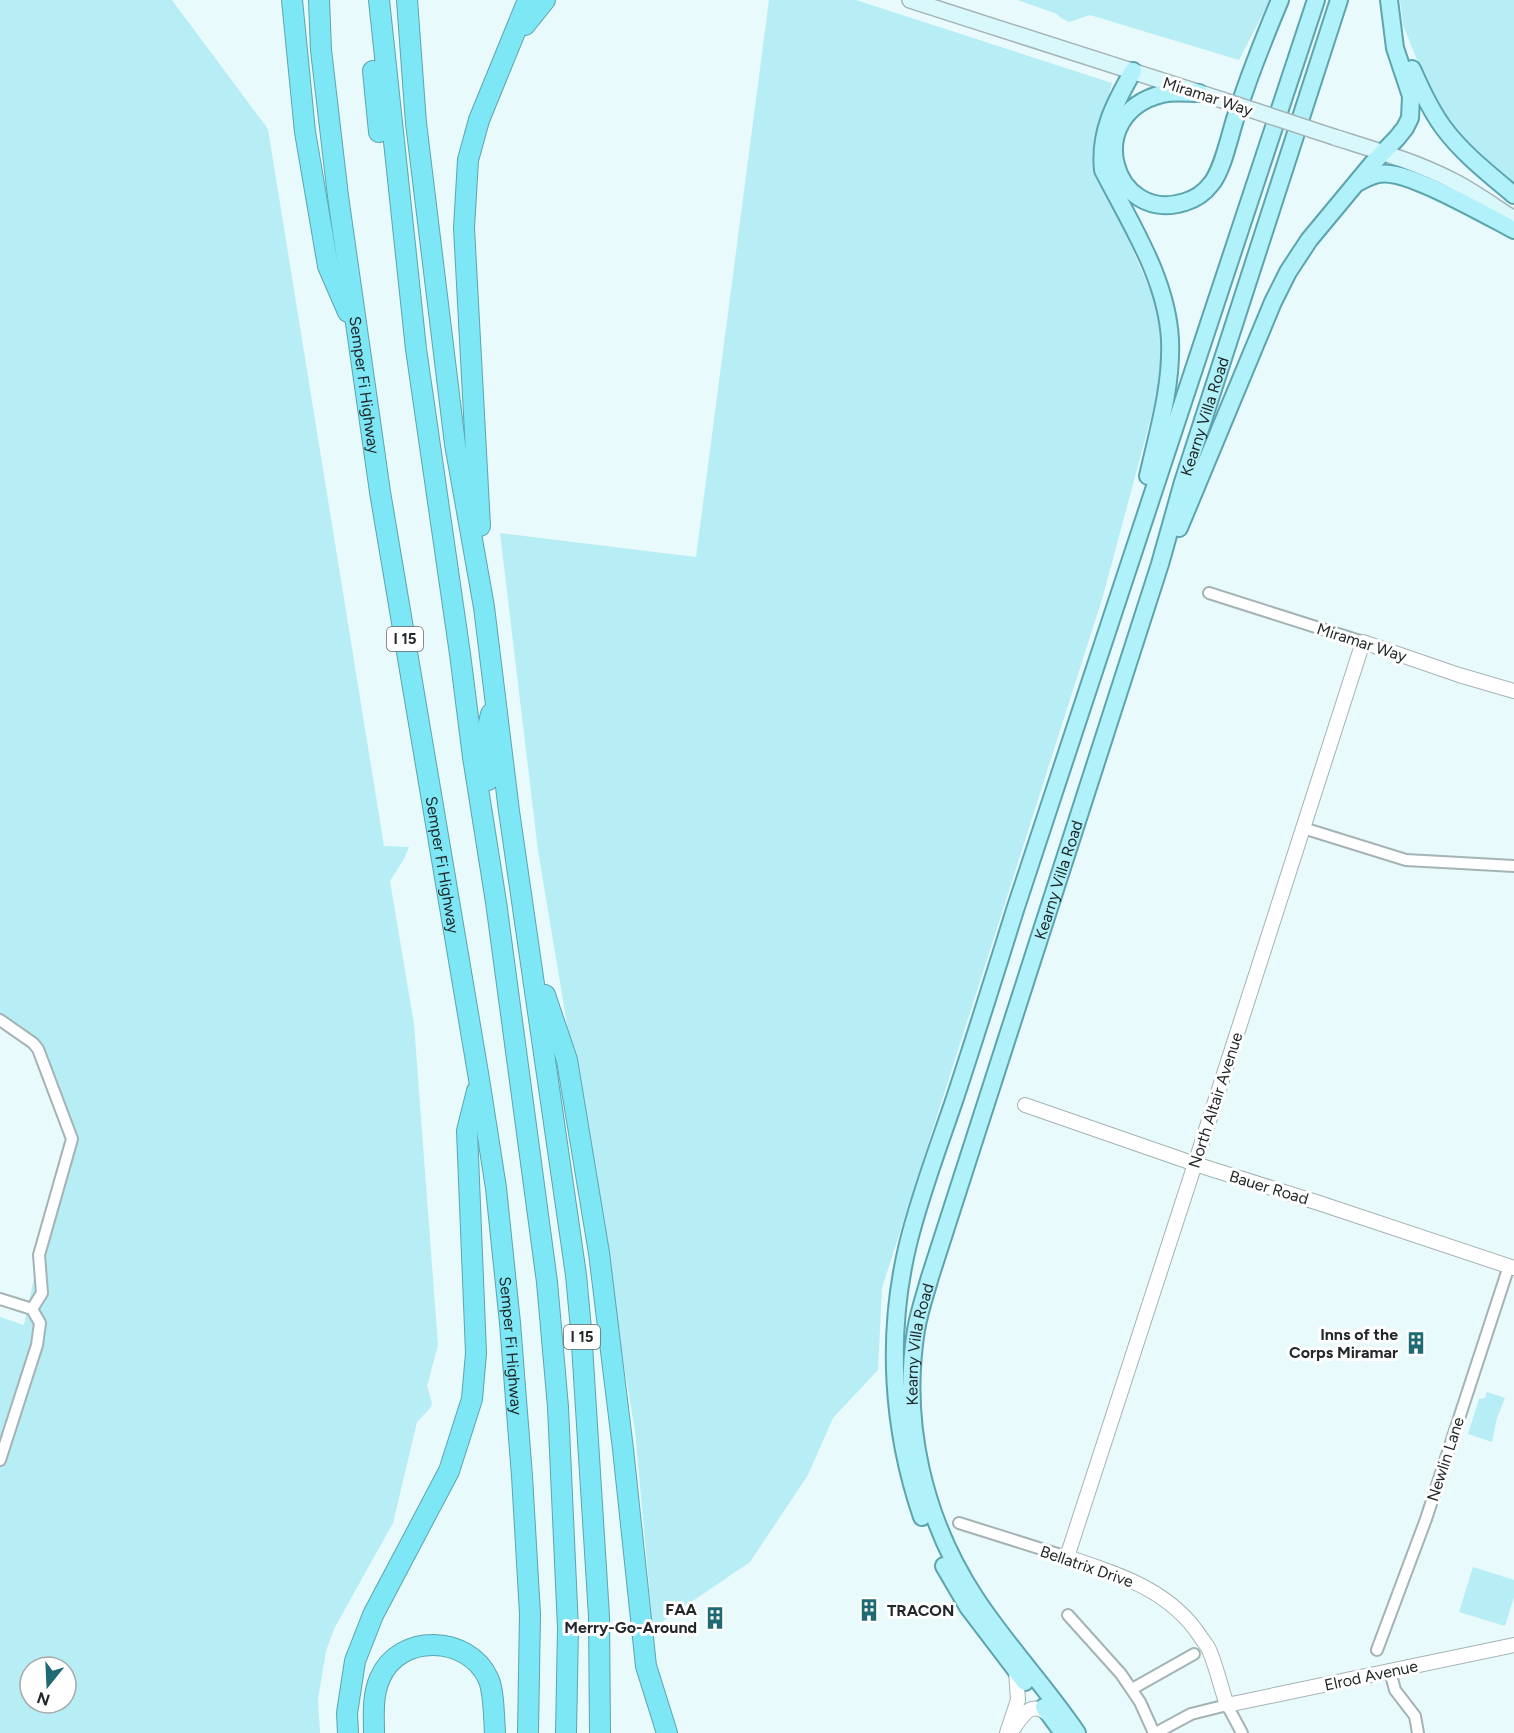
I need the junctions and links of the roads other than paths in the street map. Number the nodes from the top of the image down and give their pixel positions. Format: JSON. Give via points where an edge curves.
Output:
{"nodes":[{"id":1,"x":292,"y":0,"type":"edge"},
{"id":2,"x":319,"y":0,"type":"edge"},
{"id":3,"x":367,"y":0,"type":"edge"},
{"id":4,"x":379,"y":0,"type":"edge"},
{"id":5,"x":406,"y":0,"type":"edge"},
{"id":6,"x":528,"y":0,"type":"edge"},
{"id":7,"x":545,"y":0,"type":"edge"},
{"id":8,"x":910,"y":0,"type":"edge"},
{"id":9,"x":1280,"y":0,"type":"edge"},
{"id":10,"x":1316,"y":0,"type":"edge"},
{"id":11,"x":1339,"y":0,"type":"edge"},
{"id":12,"x":1390,"y":8,"type":"edge"},
{"id":13,"x":511,"y":44,"type":"junction"},
{"id":14,"x":1133,"y":71,"type":"junction"},
{"id":15,"x":1199,"y":93,"type":"junction"},
{"id":16,"x":1115,"y":138,"type":"junction"},
{"id":17,"x":1384,"y":152,"type":"junction"},
{"id":18,"x":1355,"y":184,"type":"junction"},
{"id":19,"x":399,"y":195,"type":"junction"},
{"id":20,"x":1514,"y":195,"type":"edge"},
{"id":21,"x":1498,"y":209,"type":"junction"},
{"id":22,"x":1514,"y":219,"type":"edge"},
{"id":23,"x":1514,"y":230,"type":"edge"},
{"id":24,"x":358,"y":337,"type":"junction"},
{"id":25,"x":455,"y":444,"type":"junction"},
{"id":26,"x":1151,"y":498,"type":"junction"},
{"id":27,"x":1160,"y":564,"type":"junction"},
{"id":28,"x":1209,"y":593,"type":"dead end"},
{"id":29,"x":484,"y":607,"type":"junction"},
{"id":30,"x":1363,"y":642,"type":"junction"},
{"id":31,"x":1514,"y":691,"type":"edge"},
{"id":32,"x":496,"y":694,"type":"junction"},
{"id":33,"x":1303,"y":828,"type":"junction"},
{"id":34,"x":1514,"y":866,"type":"edge"},
{"id":35,"x":491,"y":869,"type":"junction"},
{"id":36,"x":529,"y":944,"type":"junction"},
{"id":37,"x":0,"y":1020,"type":"edge"},
{"id":38,"x":479,"y":1079,"type":"junction"},
{"id":39,"x":1025,"y":1105,"type":"dead end"},
{"id":40,"x":1195,"y":1164,"type":"junction"},
{"id":41,"x":1512,"y":1267,"type":"edge"},
{"id":42,"x":0,"y":1299,"type":"edge"},
{"id":43,"x":32,"y":1309,"type":"junction"},
{"id":44,"x":0,"y":1460,"type":"edge"},
{"id":45,"x":959,"y":1522,"type":"dead end"},
{"id":46,"x":1066,"y":1557,"type":"junction"},
{"id":47,"x":1068,"y":1615,"type":"dead end"},
{"id":48,"x":1514,"y":1645,"type":"edge"},
{"id":49,"x":1377,"y":1650,"type":"dead end"},
{"id":50,"x":1194,"y":1654,"type":"dead end"},
{"id":51,"x":1016,"y":1671,"type":"junction"},
{"id":52,"x":1390,"y":1671,"type":"junction"},
{"id":53,"x":1132,"y":1689,"type":"junction"},
{"id":54,"x":1227,"y":1705,"type":"junction"},
{"id":55,"x":1053,"y":1718,"type":"junction"},
{"id":56,"x":348,"y":1733,"type":"edge"},
{"id":57,"x":374,"y":1733,"type":"edge"},
{"id":58,"x":495,"y":1733,"type":"edge"},
{"id":59,"x":528,"y":1733,"type":"edge"},
{"id":60,"x":554,"y":1733,"type":"edge"},
{"id":61,"x":566,"y":1733,"type":"edge"},
{"id":62,"x":600,"y":1733,"type":"edge"},
{"id":63,"x":667,"y":1733,"type":"edge"},
{"id":64,"x":1009,"y":1733,"type":"edge"},
{"id":65,"x":1063,"y":1733,"type":"edge"},
{"id":66,"x":1077,"y":1733,"type":"edge"},
{"id":67,"x":1155,"y":1733,"type":"edge"},
{"id":68,"x":1242,"y":1733,"type":"edge"},
{"id":69,"x":1418,"y":1733,"type":"edge"}],
"edges":[{"from":1,"to":24,"type":"highway","via":[[305,132],[328,266]]},
{"from":2,"to":24,"type":"highway","name":"Semper Fi Highway","number":"I 15","via":[[321,50]]},
{"from":3,"to":60,"type":"highway","via":[[399,302],[527,1211],[549,1487]]},
{"from":4,"to":19,"type":"highway"},
{"from":5,"to":25,"type":"highway","number":"I 15","via":[[416,123]]},
{"from":6,"to":13,"type":"highway"},
{"from":7,"to":13,"type":"highway"},
{"from":8,"to":14,"type":"main road","name":"Miramar Way"},
{"from":9,"to":16,"type":"main road","via":[[1254,63],[1217,175],[1202,194],[1186,202],[1164,205],[1134,193],[1116,168]]},
{"from":10,"to":26,"type":"main road","name":"Kearny Villa Road"},
{"from":11,"to":27,"type":"main road","name":"Kearny Villa Road"},
{"from":12,"to":17,"type":"main road","via":[[1395,48],[1409,88],[1411,107],[1405,128]]},
{"from":12,"to":20,"type":"main road","via":[[1419,84],[1444,128],[1473,160]]},
{"from":13,"to":29,"type":"highway","via":[[479,120],[468,160],[464,228]]},
{"from":14,"to":15,"type":"main road","name":"Miramar Way"},
{"from":14,"to":16,"type":"main road"},
{"from":14,"to":26,"type":"main road","via":[[1112,112],[1102,155],[1103,170],[1153,270],[1167,317],[1169,373],[1146,486]]},
{"from":15,"to":16,"type":"main road","via":[[1162,94],[1143,102],[1127,116]]},
{"from":15,"to":17,"type":"main road","name":"Miramar Way","bridge":true},
{"from":17,"to":18,"type":"main road"},
{"from":17,"to":21,"type":"main road","name":"Miramar Way","via":[[1422,166]]},
{"from":18,"to":23,"type":"main road","via":[[1379,174],[1400,176],[1456,199]]},
{"from":18,"to":27,"type":"main road","via":[[1309,240],[1283,282],[1175,540]]},
{"from":19,"to":25,"type":"highway","via":[[408,219],[440,420]]},
{"from":19,"to":35,"type":"highway","via":[[416,349]]},
{"from":21,"to":22,"type":"main road","name":"Miramar Way"},
{"from":21,"to":23,"type":"main road","name":"Miramar Way"},
{"from":24,"to":38,"type":"highway","name":"Semper Fi Highway","number":"I 15","via":[[380,492]]},
{"from":25,"to":29,"type":"highway","number":"I 15"},
{"from":26,"to":51,"type":"main road","name":"Kearny Villa Road","via":[[926,1185],[898,1298],[897,1407],[915,1495],[957,1591]]},
{"from":27,"to":66,"type":"main road","name":"Kearny Villa Road","via":[[930,1277],[913,1359],[912,1399],[919,1466],[940,1531],[976,1599]]},
{"from":28,"to":30,"type":"street","name":"Miramar Way"},
{"from":29,"to":32,"type":"highway","number":"I 15"},
{"from":30,"to":31,"type":"street","name":"Miramar Way"},
{"from":30,"to":33,"type":"street","name":"North Altair Avenue"},
{"from":32,"to":35,"type":"highway","via":[[488,723],[486,762],[492,822]]},
{"from":32,"to":36,"type":"highway","number":"I 15"},
{"from":33,"to":34,"type":"street","via":[[1406,860]]},
{"from":33,"to":40,"type":"street","name":"North Altair Avenue"},
{"from":35,"to":61,"type":"highway","via":[[547,1282],[558,1407],[568,1629]]},
{"from":36,"to":62,"type":"highway","number":"I 15","via":[[579,1308],[599,1616]]},
{"from":36,"to":63,"type":"highway","via":[[569,1071],[600,1263],[646,1666]]},
{"from":37,"to":43,"type":"street","via":[[38,1049],[72,1139],[39,1255],[42,1293]]},
{"from":38,"to":56,"type":"highway","via":[[467,1131],[476,1353],[472,1399],[449,1471],[373,1615],[355,1661]]},
{"from":38,"to":59,"type":"highway","name":"Semper Fi Highway","number":"I 15","via":[[496,1188],[522,1476],[530,1614]]},
{"from":39,"to":40,"type":"street","name":"Bauer Road"},
{"from":40,"to":41,"type":"street","name":"Bauer Road"},
{"from":40,"to":46,"type":"street","name":"North Altair Avenue"},
{"from":41,"to":49,"type":"street","name":"Newlin Lane"},
{"from":42,"to":43,"type":"street"},
{"from":43,"to":44,"type":"street","via":[[40,1323],[37,1345]]},
{"from":45,"to":46,"type":"street","name":"Bellatrix Drive"},
{"from":46,"to":54,"type":"street","name":"Bellatrix Drive","via":[[1131,1580],[1177,1609],[1209,1651]]},
{"from":47,"to":53,"type":"street"},
{"from":48,"to":52,"type":"street","name":"Elrod Avenue"},
{"from":50,"to":53,"type":"street"},
{"from":51,"to":55,"type":"main road","name":"Kearny Villa Road"},
{"from":51,"to":64,"type":"street","via":[[1018,1700]]},
{"from":52,"to":54,"type":"street","name":"Elrod Avenue"},
{"from":52,"to":69,"type":"street","via":[[1395,1690],[1415,1716]]},
{"from":53,"to":67,"type":"street"},
{"from":54,"to":67,"type":"street","via":[[1191,1714]]},
{"from":54,"to":68,"type":"street","name":"Bellatrix Drive"},
{"from":55,"to":64,"type":"street","via":[[1043,1710],[1029,1709]]},
{"from":55,"to":65,"type":"main road","name":"Kearny Villa Road"},
{"from":57,"to":58,"type":"highway","via":[[374,1701],[380,1677],[394,1658],[416,1647],[434,1644],[460,1650],[475,1660],[489,1679]]}]}
